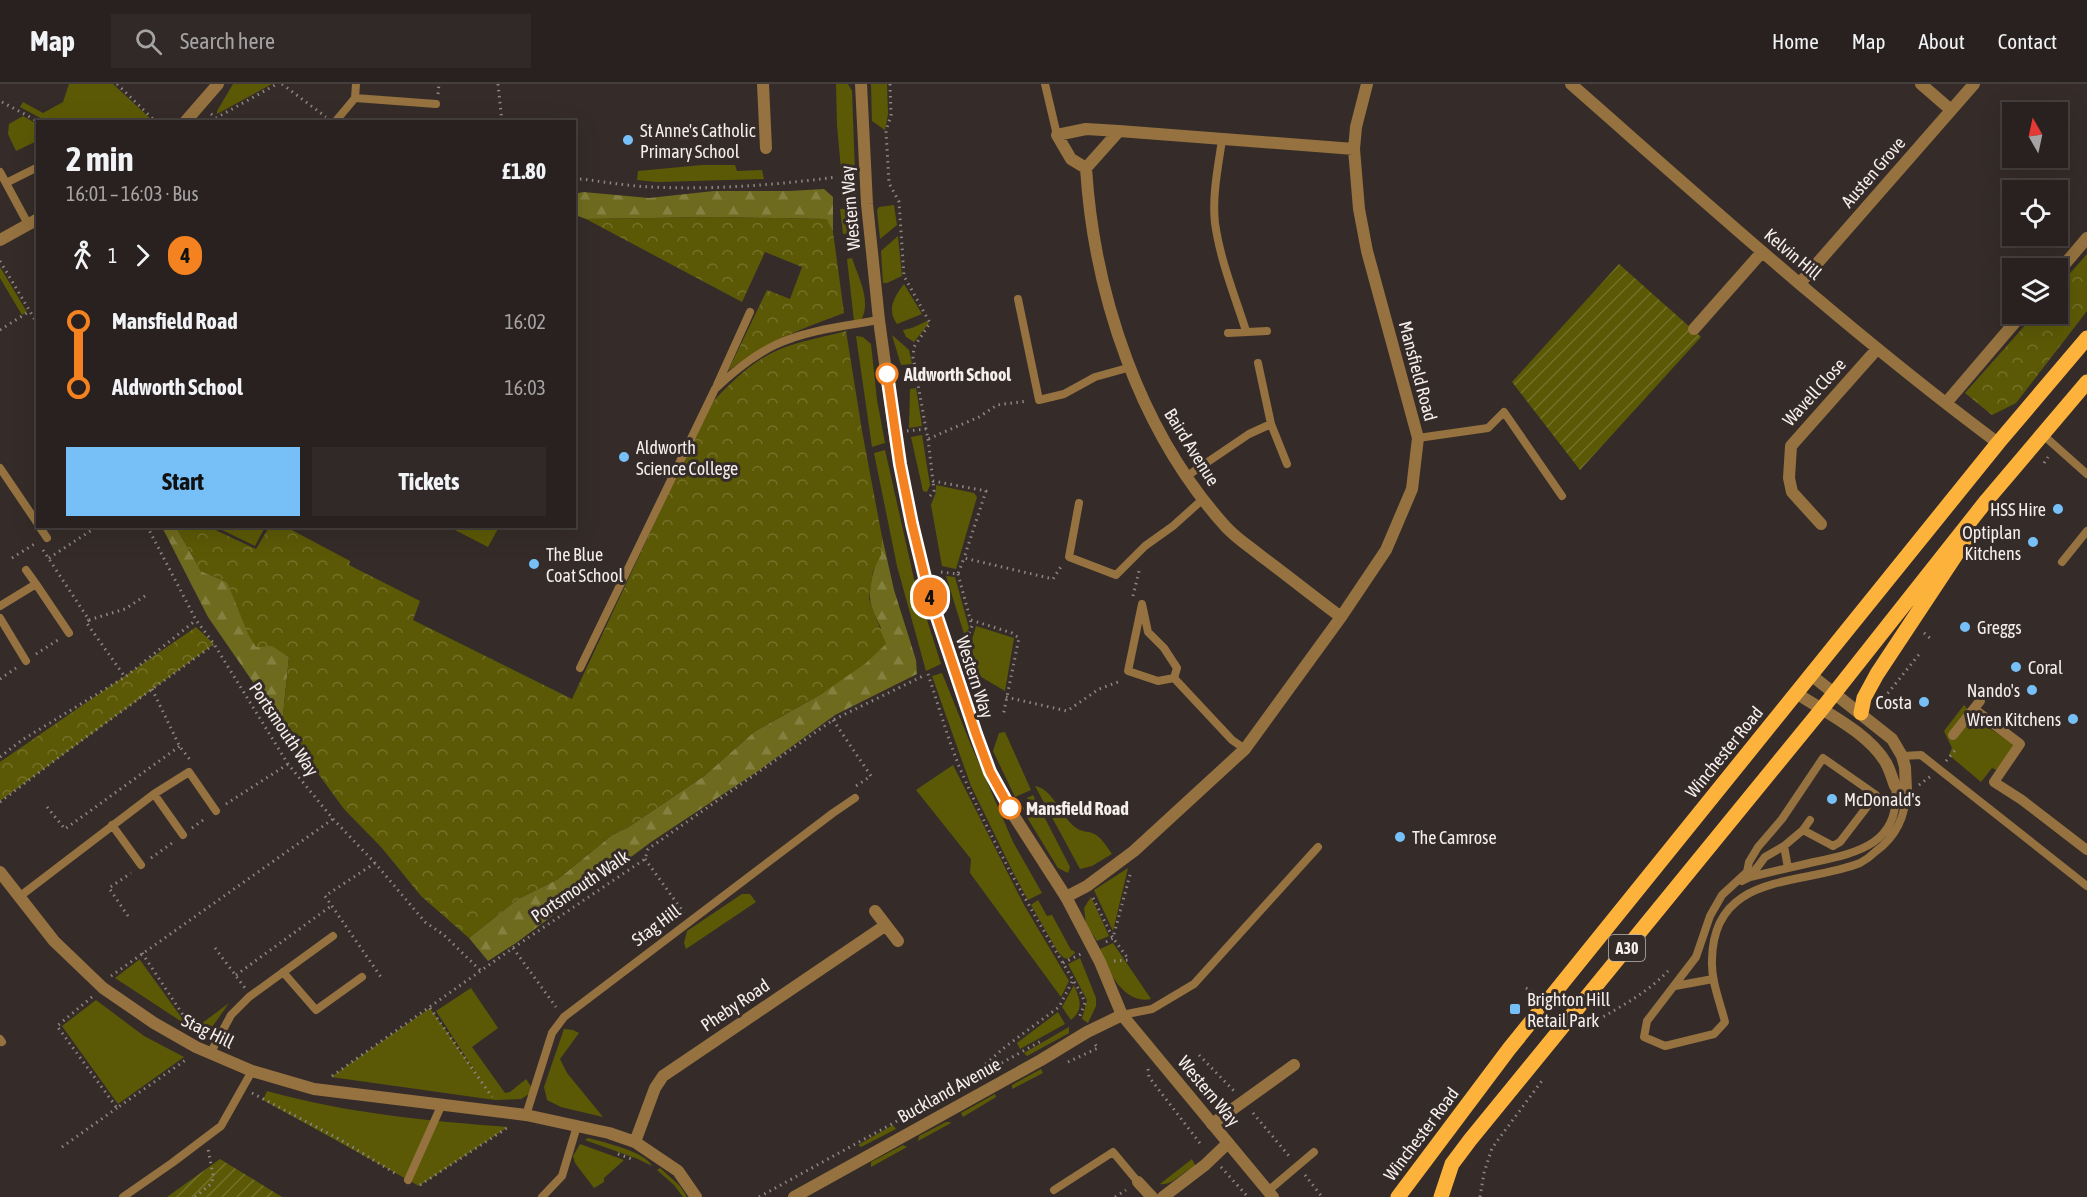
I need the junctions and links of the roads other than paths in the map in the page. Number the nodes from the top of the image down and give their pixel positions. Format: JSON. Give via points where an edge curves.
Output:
{"nodes":[{"id":1,"x":218,"y":84,"type":"edge"},
{"id":2,"x":356,"y":84,"type":"edge"},
{"id":3,"x":763,"y":84,"type":"edge"},
{"id":4,"x":861,"y":84,"type":"edge"},
{"id":5,"x":1045,"y":84,"type":"edge"},
{"id":6,"x":1367,"y":84,"type":"edge"},
{"id":7,"x":1571,"y":84,"type":"edge"},
{"id":8,"x":1921,"y":84,"type":"edge"},
{"id":9,"x":1974,"y":84,"type":"edge"},
{"id":10,"x":355,"y":99,"type":"junction"},
{"id":11,"x":436,"y":104,"type":"dead end"},
{"id":12,"x":1951,"y":110,"type":"junction"},
{"id":13,"x":187,"y":120,"type":"edge"},
{"id":14,"x":336,"y":120,"type":"edge"},
{"id":15,"x":1119,"y":131,"type":"junction"},
{"id":16,"x":1057,"y":135,"type":"junction"},
{"id":17,"x":1222,"y":140,"type":"junction"},
{"id":18,"x":766,"y":148,"type":"dead end"},
{"id":19,"x":1354,"y":149,"type":"junction"},
{"id":20,"x":36,"y":168,"type":"edge"},
{"id":21,"x":1086,"y":168,"type":"junction"},
{"id":22,"x":0,"y":172,"type":"edge"},
{"id":23,"x":6,"y":183,"type":"junction"},
{"id":24,"x":33,"y":222,"type":"edge"},
{"id":25,"x":2087,"y":238,"type":"edge"},
{"id":26,"x":0,"y":240,"type":"edge"},
{"id":27,"x":1762,"y":252,"type":"junction"},
{"id":28,"x":2068,"y":260,"type":"edge"},
{"id":29,"x":1800,"y":283,"type":"junction"},
{"id":30,"x":1018,"y":299,"type":"dead end"},
{"id":31,"x":750,"y":312,"type":"dead end"},
{"id":32,"x":879,"y":320,"type":"junction"},
{"id":33,"x":2013,"y":324,"type":"edge"},
{"id":34,"x":1694,"y":329,"type":"dead end"},
{"id":35,"x":1246,"y":331,"type":"junction"},
{"id":36,"x":1267,"y":331,"type":"dead end"},
{"id":37,"x":1228,"y":333,"type":"dead end"},
{"id":38,"x":2087,"y":338,"type":"edge"},
{"id":39,"x":1877,"y":349,"type":"junction"},
{"id":40,"x":1257,"y":363,"type":"dead end"},
{"id":41,"x":1131,"y":367,"type":"junction"},
{"id":42,"x":2087,"y":382,"type":"edge"},
{"id":43,"x":715,"y":389,"type":"junction"},
{"id":44,"x":1946,"y":403,"type":"junction"},
{"id":45,"x":1271,"y":424,"type":"junction"},
{"id":46,"x":2042,"y":434,"type":"junction"},
{"id":47,"x":1418,"y":438,"type":"junction"},
{"id":48,"x":1998,"y":443,"type":"junction"},
{"id":49,"x":1287,"y":464,"type":"dead end"},
{"id":50,"x":0,"y":468,"type":"edge"},
{"id":51,"x":2087,"y":474,"type":"edge"},
{"id":52,"x":1187,"y":476,"type":"junction"},
{"id":53,"x":1562,"y":496,"type":"dead end"},
{"id":54,"x":1203,"y":499,"type":"junction"},
{"id":55,"x":1987,"y":500,"type":"junction"},
{"id":56,"x":1079,"y":503,"type":"dead end"},
{"id":57,"x":36,"y":521,"type":"edge"},
{"id":58,"x":1821,"y":524,"type":"dead end"},
{"id":59,"x":2087,"y":531,"type":"edge"},
{"id":60,"x":2062,"y":562,"type":"dead end"},
{"id":61,"x":26,"y":570,"type":"dead end"},
{"id":62,"x":36,"y":584,"type":"junction"},
{"id":63,"x":0,"y":606,"type":"edge"},
{"id":64,"x":1341,"y":617,"type":"junction"},
{"id":65,"x":0,"y":618,"type":"edge"},
{"id":66,"x":69,"y":633,"type":"road end"},
{"id":67,"x":26,"y":661,"type":"road end"},
{"id":68,"x":580,"y":668,"type":"dead end"},
{"id":69,"x":1811,"y":675,"type":"junction"},
{"id":70,"x":1174,"y":678,"type":"junction"},
{"id":71,"x":1797,"y":693,"type":"junction"},
{"id":72,"x":1834,"y":693,"type":"junction"},
{"id":73,"x":1821,"y":710,"type":"junction"},
{"id":74,"x":1861,"y":713,"type":"junction"},
{"id":75,"x":1953,"y":735,"type":"dead end"},
{"id":76,"x":1245,"y":749,"type":"junction"},
{"id":77,"x":1902,"y":756,"type":"junction"},
{"id":78,"x":1900,"y":788,"type":"junction"},
{"id":79,"x":154,"y":794,"type":"junction"},
{"id":80,"x":855,"y":798,"type":"road end"},
{"id":81,"x":216,"y":811,"type":"dead end"},
{"id":82,"x":1810,"y":820,"type":"dead end"},
{"id":83,"x":112,"y":825,"type":"junction"},
{"id":84,"x":1803,"y":830,"type":"junction"},
{"id":85,"x":183,"y":835,"type":"dead end"},
{"id":86,"x":1784,"y":846,"type":"junction"},
{"id":87,"x":1318,"y":847,"type":"dead end"},
{"id":88,"x":2087,"y":850,"type":"edge"},
{"id":89,"x":141,"y":865,"type":"dead end"},
{"id":90,"x":1788,"y":868,"type":"junction"},
{"id":91,"x":0,"y":872,"type":"edge"},
{"id":92,"x":1750,"y":877,"type":"junction"},
{"id":93,"x":1732,"y":886,"type":"junction"},
{"id":94,"x":2087,"y":886,"type":"edge"},
{"id":95,"x":19,"y":897,"type":"junction"},
{"id":96,"x":1066,"y":897,"type":"junction"},
{"id":97,"x":875,"y":911,"type":"dead end"},
{"id":98,"x":886,"y":925,"type":"junction"},
{"id":99,"x":333,"y":936,"type":"dead end"},
{"id":100,"x":897,"y":940,"type":"dead end"},
{"id":101,"x":283,"y":972,"type":"junction"},
{"id":102,"x":362,"y":977,"type":"dead end"},
{"id":103,"x":1713,"y":979,"type":"junction"},
{"id":104,"x":1675,"y":986,"type":"junction"},
{"id":105,"x":1122,"y":1015,"type":"junction"},
{"id":106,"x":206,"y":1051,"type":"junction"},
{"id":107,"x":1294,"y":1065,"type":"dead end"},
{"id":108,"x":252,"y":1071,"type":"junction"},
{"id":109,"x":442,"y":1104,"type":"junction"},
{"id":110,"x":526,"y":1115,"type":"junction"},
{"id":111,"x":1212,"y":1124,"type":"junction"},
{"id":112,"x":577,"y":1126,"type":"junction"},
{"id":113,"x":635,"y":1142,"type":"junction"},
{"id":114,"x":1228,"y":1143,"type":"junction"},
{"id":115,"x":1314,"y":1152,"type":"dead end"},
{"id":116,"x":408,"y":1180,"type":"road end"},
{"id":117,"x":1138,"y":1182,"type":"joint"},
{"id":118,"x":1054,"y":1190,"type":"dead end"},
{"id":119,"x":1271,"y":1194,"type":"edge"},
{"id":120,"x":123,"y":1197,"type":"edge"},
{"id":121,"x":542,"y":1197,"type":"edge"},
{"id":122,"x":696,"y":1197,"type":"edge"},
{"id":123,"x":794,"y":1197,"type":"edge"},
{"id":124,"x":1152,"y":1197,"type":"edge"},
{"id":125,"x":1163,"y":1197,"type":"edge"},
{"id":126,"x":1398,"y":1197,"type":"edge"},
{"id":127,"x":1441,"y":1197,"type":"edge"}],
"edges":[{"from":1,"to":13,"type":"street"},
{"from":2,"to":10,"type":"lane"},
{"from":3,"to":18,"type":"street"},
{"from":4,"to":32,"type":"street","name":"Western Way","via":[[864,176]]},
{"from":5,"to":16,"type":"lane"},
{"from":6,"to":19,"type":"street","name":"Mansfield Road"},
{"from":7,"to":27,"type":"street","name":"Kelvin Hill"},
{"from":8,"to":12,"type":"street"},
{"from":9,"to":12,"type":"street","name":"Austen Grove"},
{"from":10,"to":11,"type":"lane"},
{"from":10,"to":14,"type":"lane"},
{"from":12,"to":29,"type":"street","name":"Austen Grove"},
{"from":15,"to":16,"type":"street","via":[[1086,129]]},
{"from":15,"to":17,"type":"street"},
{"from":15,"to":21,"type":"street"},
{"from":16,"to":21,"type":"street","via":[[1071,159]]},
{"from":17,"to":19,"type":"street"},
{"from":17,"to":35,"type":"lane","via":[[1215,222]]},
{"from":19,"to":47,"type":"street","name":"Mansfield Road","via":[[1366,251]]},
{"from":20,"to":23,"type":"lane"},
{"from":21,"to":41,"type":"street","name":"Baird Avenue","via":[[1089,206],[1109,308]]},
{"from":22,"to":23,"type":"lane"},
{"from":23,"to":24,"type":"lane"},
{"from":24,"to":26,"type":"street"},
{"from":25,"to":28,"type":"street"},
{"from":27,"to":29,"type":"street","name":"Kelvin Hill"},
{"from":27,"to":34,"type":"street"},
{"from":29,"to":39,"type":"street","name":"Kelvin Hill"},
{"from":30,"to":41,"type":"lane","via":[[1039,400]]},
{"from":31,"to":43,"type":"lane"},
{"from":32,"to":43,"type":"lane","via":[[777,344],[751,358]]},
{"from":32,"to":96,"type":"street","name":"Western Way","via":[[896,444],[928,590],[990,772]]},
{"from":33,"to":44,"type":"street"},
{"from":35,"to":36,"type":"lane"},
{"from":35,"to":37,"type":"lane"},
{"from":38,"to":48,"type":"main road","name":"Winchester Road","number":"A30"},
{"from":39,"to":44,"type":"street","name":"Kelvin Hill"},
{"from":39,"to":58,"type":"street","name":"Wavell Close","via":[[1791,446],[1792,492]]},
{"from":40,"to":45,"type":"lane"},
{"from":41,"to":52,"type":"street","name":"Baird Avenue","via":[[1154,424]]},
{"from":42,"to":46,"type":"main road","number":"A30"},
{"from":43,"to":68,"type":"lane"},
{"from":44,"to":48,"type":"street","name":"Kelvin Hill"},
{"from":45,"to":49,"type":"lane"},
{"from":45,"to":52,"type":"lane","via":[[1249,434]]},
{"from":46,"to":51,"type":"lane"},
{"from":46,"to":55,"type":"main road","number":"A30"},
{"from":47,"to":53,"type":"lane","via":[[1488,428],[1504,412]]},
{"from":47,"to":64,"type":"street","name":"Mansfield Road","via":[[1412,489],[1386,550]]},
{"from":48,"to":69,"type":"main road","name":"Winchester Road","number":"A30"},
{"from":50,"to":57,"type":"lane"},
{"from":52,"to":54,"type":"street","name":"Baird Avenue"},
{"from":54,"to":56,"type":"lane","via":[[1116,575],[1069,557]]},
{"from":54,"to":64,"type":"street","name":"Baird Avenue","via":[[1228,530]]},
{"from":55,"to":72,"type":"main road","number":"A30"},
{"from":55,"to":74,"type":"main road","via":[[1967,540],[1877,674]]},
{"from":59,"to":60,"type":"lane"},
{"from":61,"to":62,"type":"lane"},
{"from":62,"to":63,"type":"lane"},
{"from":62,"to":66,"type":"lane"},
{"from":64,"to":76,"type":"street","name":"Mansfield Road"},
{"from":65,"to":67,"type":"lane"},
{"from":69,"to":71,"type":"main road","name":"Winchester Road","number":"A30"},
{"from":69,"to":72,"type":"street"},
{"from":70,"to":70,"type":"lane","via":[[1158,681],[1128,671],[1142,604],[1148,632],[1177,668]]},
{"from":70,"to":76,"type":"lane"},
{"from":71,"to":73,"type":"street"},
{"from":71,"to":126,"type":"main road","name":"Winchester Road","number":"A30","via":[[1509,1049]]},
{"from":72,"to":73,"type":"main road","number":"A30"},
{"from":72,"to":74,"type":"street"},
{"from":73,"to":78,"type":"street","via":[[1855,731],[1879,753]]},
{"from":73,"to":127,"type":"main road","number":"A30","via":[[1452,1164]]},
{"from":74,"to":77,"type":"street","via":[[1892,739]]},
{"from":75,"to":88,"type":"street","via":[[1978,705],[2020,744],[1994,782]]},
{"from":76,"to":96,"type":"street","name":"Mansfield Road","via":[[1137,849]]},
{"from":77,"to":78,"type":"street","via":[[1905,767]]},
{"from":77,"to":94,"type":"lane","via":[[1921,755]]},
{"from":78,"to":90,"type":"lane","via":[[1889,825],[1881,837],[1850,854]]},
{"from":78,"to":103,"type":"lane","via":[[1903,814],[1899,827],[1889,842],[1862,862],[1763,887],[1726,912],[1713,943]]},
{"from":79,"to":81,"type":"lane","via":[[189,772]]},
{"from":79,"to":83,"type":"lane"},
{"from":79,"to":85,"type":"lane"},
{"from":80,"to":110,"type":"lane","name":"Stag Hill","via":[[564,1017],[552,1033]]},
{"from":82,"to":84,"type":"lane"},
{"from":83,"to":89,"type":"lane"},
{"from":83,"to":95,"type":"lane"},
{"from":84,"to":86,"type":"lane"},
{"from":84,"to":93,"type":"lane","via":[[1833,846],[1876,795],[1823,758],[1758,847],[1747,872]]},
{"from":86,"to":90,"type":"lane"},
{"from":86,"to":92,"type":"lane","via":[[1765,857]]},
{"from":87,"to":105,"type":"lane","via":[[1194,984],[1152,1009]]},
{"from":90,"to":92,"type":"lane"},
{"from":91,"to":95,"type":"street","name":"Stag Hill"},
{"from":92,"to":93,"type":"lane"},
{"from":93,"to":104,"type":"lane","via":[[1710,916],[1696,957]]},
{"from":95,"to":106,"type":"street","name":"Stag Hill","via":[[54,941],[101,986]]},
{"from":96,"to":105,"type":"street","name":"Western Way"},
{"from":97,"to":98,"type":"street"},
{"from":98,"to":100,"type":"street"},
{"from":98,"to":113,"type":"street","name":"Pheby Road","via":[[663,1076]]},
{"from":99,"to":101,"type":"lane"},
{"from":101,"to":102,"type":"lane","via":[[316,1010]]},
{"from":101,"to":106,"type":"lane","via":[[231,1015]]},
{"from":103,"to":104,"type":"lane"},
{"from":103,"to":104,"type":"lane","via":[[1725,1022],[1720,1030],[1665,1046],[1644,1037],[1647,1021]]},
{"from":105,"to":111,"type":"street","name":"Western Way"},
{"from":105,"to":123,"type":"street","name":"Buckland Avenue"},
{"from":106,"to":108,"type":"street","name":"Stag Hill"},
{"from":107,"to":111,"type":"street"},
{"from":108,"to":109,"type":"street","name":"Stag Hill","via":[[314,1089]]},
{"from":108,"to":120,"type":"lane","via":[[221,1126]]},
{"from":109,"to":110,"type":"street","name":"Stag Hill"},
{"from":109,"to":116,"type":"lane"},
{"from":110,"to":112,"type":"street","name":"Stag Hill"},
{"from":111,"to":114,"type":"street","name":"Western Way"},
{"from":112,"to":113,"type":"street","name":"Stag Hill"},
{"from":112,"to":121,"type":"lane","via":[[562,1176]]},
{"from":113,"to":122,"type":"street","name":"Stag Hill","via":[[678,1171]]},
{"from":114,"to":119,"type":"street","name":"Western Way"},
{"from":114,"to":125,"type":"street"},
{"from":115,"to":119,"type":"lane"},
{"from":117,"to":118,"type":"lane","via":[[1113,1152]]},
{"from":117,"to":124,"type":"street"}]}
